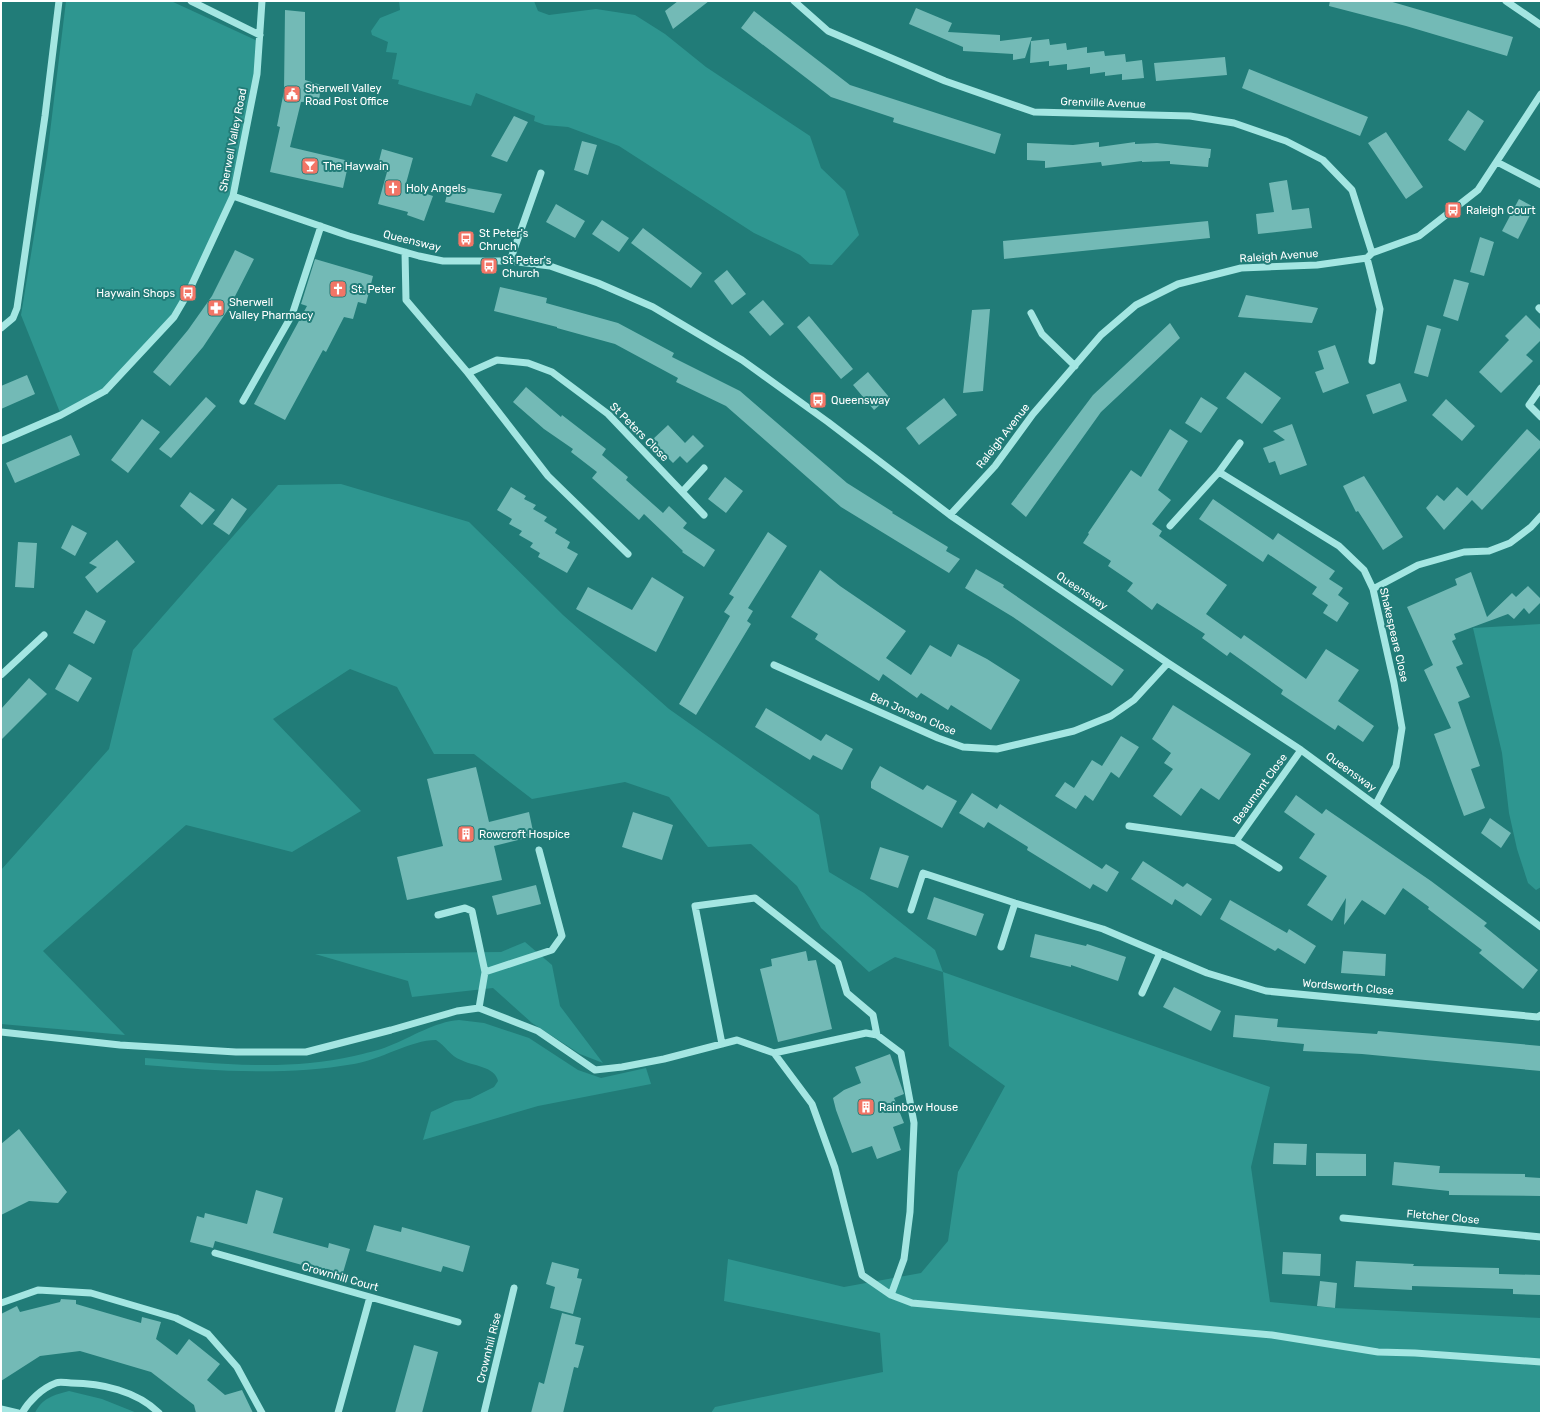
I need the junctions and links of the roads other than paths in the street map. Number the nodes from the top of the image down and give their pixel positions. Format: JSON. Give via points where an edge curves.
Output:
{"nodes":[{"id":1,"x":59,"y":1,"type":"edge"},
{"id":2,"x":190,"y":1,"type":"edge"},
{"id":3,"x":262,"y":1,"type":"edge"},
{"id":4,"x":794,"y":1,"type":"edge"},
{"id":5,"x":1506,"y":1,"type":"edge"},
{"id":6,"x":1541,"y":25,"type":"edge"},
{"id":7,"x":260,"y":35,"type":"junction"},
{"id":8,"x":1541,"y":94,"type":"edge"},
{"id":9,"x":1497,"y":162,"type":"junction"},
{"id":10,"x":541,"y":173,"type":"dead end"},
{"id":11,"x":1541,"y":185,"type":"edge"},
{"id":12,"x":234,"y":196,"type":"junction"},
{"id":13,"x":321,"y":226,"type":"junction"},
{"id":14,"x":406,"y":252,"type":"junction"},
{"id":15,"x":1370,"y":256,"type":"junction"},
{"id":16,"x":510,"y":261,"type":"junction"},
{"id":17,"x":1031,"y":313,"type":"dead end"},
{"id":18,"x":1,"y":328,"type":"edge"},
{"id":19,"x":1372,"y":361,"type":"dead end"},
{"id":20,"x":1075,"y":366,"type":"junction"},
{"id":21,"x":468,"y":372,"type":"junction"},
{"id":22,"x":1541,"y":388,"type":"edge"},
{"id":23,"x":243,"y":401,"type":"dead end"},
{"id":24,"x":1541,"y":417,"type":"edge"},
{"id":25,"x":1,"y":441,"type":"edge"},
{"id":26,"x":1240,"y":443,"type":"dead end"},
{"id":27,"x":704,"y":468,"type":"dead end"},
{"id":28,"x":1218,"y":472,"type":"junction"},
{"id":29,"x":682,"y":492,"type":"junction"},
{"id":30,"x":704,"y":515,"type":"dead end"},
{"id":31,"x":950,"y":515,"type":"junction"},
{"id":32,"x":1541,"y":516,"type":"edge"},
{"id":33,"x":1170,"y":526,"type":"dead end"},
{"id":34,"x":628,"y":554,"type":"dead end"},
{"id":35,"x":1373,"y":589,"type":"junction"},
{"id":36,"x":44,"y":635,"type":"dead end"},
{"id":37,"x":1168,"y":663,"type":"junction"},
{"id":38,"x":774,"y":665,"type":"dead end"},
{"id":39,"x":1,"y":675,"type":"edge"},
{"id":40,"x":1301,"y":750,"type":"junction"},
{"id":41,"x":1376,"y":804,"type":"junction"},
{"id":42,"x":1129,"y":826,"type":"dead end"},
{"id":43,"x":1236,"y":840,"type":"junction"},
{"id":44,"x":539,"y":850,"type":"dead end"},
{"id":45,"x":1279,"y":868,"type":"dead end"},
{"id":46,"x":1015,"y":903,"type":"junction"},
{"id":47,"x":911,"y":910,"type":"dead end"},
{"id":48,"x":438,"y":915,"type":"dead end"},
{"id":49,"x":1541,"y":926,"type":"edge"},
{"id":50,"x":1001,"y":947,"type":"dead end"},
{"id":51,"x":1160,"y":953,"type":"junction"},
{"id":52,"x":485,"y":972,"type":"junction"},
{"id":53,"x":1142,"y":993,"type":"dead end"},
{"id":54,"x":479,"y":1008,"type":"junction"},
{"id":55,"x":1541,"y":1015,"type":"edge"},
{"id":56,"x":1,"y":1032,"type":"edge"},
{"id":57,"x":877,"y":1035,"type":"junction"},
{"id":58,"x":722,"y":1044,"type":"junction"},
{"id":59,"x":774,"y":1053,"type":"junction"},
{"id":60,"x":1343,"y":1218,"type":"dead end"},
{"id":61,"x":1541,"y":1237,"type":"edge"},
{"id":62,"x":215,"y":1253,"type":"dead end"},
{"id":63,"x":514,"y":1288,"type":"dead end"},
{"id":64,"x":891,"y":1295,"type":"junction"},
{"id":65,"x":370,"y":1297,"type":"junction"},
{"id":66,"x":1,"y":1303,"type":"edge"},
{"id":67,"x":458,"y":1322,"type":"dead end"},
{"id":68,"x":1541,"y":1362,"type":"edge"},
{"id":69,"x":1,"y":1409,"type":"edge"},
{"id":70,"x":18,"y":1413,"type":"edge"},
{"id":71,"x":22,"y":1413,"type":"edge"},
{"id":72,"x":159,"y":1413,"type":"edge"},
{"id":73,"x":262,"y":1413,"type":"edge"},
{"id":74,"x":338,"y":1413,"type":"edge"},
{"id":75,"x":484,"y":1413,"type":"edge"}],
"edges":[{"from":1,"to":18,"type":"street","via":[[17,308],[13,318]]},
{"from":2,"to":7,"type":"street"},
{"from":3,"to":7,"type":"street","name":"Sherwell Valley Road"},
{"from":4,"to":15,"type":"street","name":"Grenville Avenue","via":[[828,31],[945,81],[1034,112],[1190,116],[1234,123],[1286,141],[1323,160],[1352,190]]},
{"from":5,"to":6,"type":"street"},
{"from":7,"to":12,"type":"street","name":"Sherwell Valley Road","via":[[257,74]]},
{"from":8,"to":9,"type":"street","name":"Raleigh Avenue"},
{"from":9,"to":11,"type":"street"},
{"from":9,"to":15,"type":"street","name":"Raleigh Avenue","via":[[1478,190],[1420,236]]},
{"from":10,"to":16,"type":"street"},
{"from":12,"to":13,"type":"street","name":"Queensway"},
{"from":12,"to":25,"type":"street","name":"Sherwell Valley Road","via":[[174,317],[105,391]]},
{"from":13,"to":14,"type":"street","name":"Queensway"},
{"from":13,"to":23,"type":"street","via":[[292,315]]},
{"from":14,"to":16,"type":"street","name":"Queensway","via":[[443,261]]},
{"from":14,"to":21,"type":"street","via":[[406,300]]},
{"from":15,"to":19,"type":"street","name":"Grenville Avenue","via":[[1380,309]]},
{"from":15,"to":20,"type":"street","name":"Raleigh Avenue","via":[[1317,265],[1241,268],[1178,284],[1136,306],[1101,335]]},
{"from":16,"to":31,"type":"street","name":"Queensway","via":[[550,266],[653,307],[742,360]]},
{"from":17,"to":20,"type":"street","via":[[1042,334]]},
{"from":20,"to":31,"type":"street","name":"Raleigh Avenue","via":[[1033,414],[995,466]]},
{"from":21,"to":29,"type":"street","name":"St Peters Close","via":[[497,360],[528,363],[552,372],[608,414]]},
{"from":21,"to":34,"type":"street","via":[[548,476]]},
{"from":22,"to":24,"type":"street","via":[[1529,405]]},
{"from":26,"to":28,"type":"street"},
{"from":27,"to":29,"type":"street"},
{"from":28,"to":33,"type":"street"},
{"from":28,"to":35,"type":"street","name":"Shakespeare Close","via":[[1339,546],[1364,570]]},
{"from":29,"to":30,"type":"street","name":"St Peters Close"},
{"from":31,"to":37,"type":"street","name":"Queensway"},
{"from":32,"to":35,"type":"street","via":[[1510,543],[1489,551],[1464,552],[1418,565]]},
{"from":35,"to":41,"type":"street","name":"Shakespeare Close","via":[[1402,728],[1396,766]]},
{"from":36,"to":39,"type":"street"},
{"from":37,"to":38,"type":"street","name":"Ben Jonson Close","via":[[1134,700],[1111,716],[1074,731],[997,749],[963,747],[938,738]]},
{"from":37,"to":40,"type":"street","name":"Queensway"},
{"from":40,"to":41,"type":"street","name":"Queensway"},
{"from":40,"to":43,"type":"street","name":"Beaumont Close"},
{"from":41,"to":49,"type":"street","name":"Queensway"},
{"from":42,"to":43,"type":"street","name":"Beaumont Close"},
{"from":43,"to":45,"type":"street","name":"Beaumont Close"},
{"from":44,"to":52,"type":"street","via":[[562,936],[552,950]]},
{"from":46,"to":47,"type":"street","name":"Wordsworth Close","via":[[923,873]]},
{"from":46,"to":50,"type":"street"},
{"from":46,"to":51,"type":"street","name":"Wordsworth Close","via":[[1103,929]]},
{"from":48,"to":52,"type":"street","via":[[465,908],[472,911]]},
{"from":51,"to":53,"type":"street"},
{"from":51,"to":55,"type":"street","name":"Wordsworth Close","via":[[1207,973],[1266,991],[1538,1017]]},
{"from":52,"to":54,"type":"street"},
{"from":54,"to":56,"type":"street","via":[[457,1010],[306,1052],[236,1052],[120,1045]]},
{"from":54,"to":58,"type":"street","via":[[538,1031],[595,1070],[622,1067]]},
{"from":57,"to":58,"type":"street","via":[[873,1015],[847,993],[838,963],[755,898],[695,906]]},
{"from":57,"to":59,"type":"street","via":[[866,1033]]},
{"from":57,"to":64,"type":"street","via":[[901,1053],[914,1123],[910,1212],[904,1259]]},
{"from":58,"to":59,"type":"street","via":[[737,1040]]},
{"from":59,"to":64,"type":"street","via":[[812,1104],[835,1168],[862,1275]]},
{"from":60,"to":61,"type":"street","name":"Fletcher Close"},
{"from":62,"to":65,"type":"street","name":"Crownhill Court"},
{"from":63,"to":75,"type":"street","name":"Crownhill Rise"},
{"from":64,"to":68,"type":"street","via":[[912,1303],[1272,1335],[1378,1352]]},
{"from":65,"to":67,"type":"street","name":"Crownhill Court"},
{"from":65,"to":74,"type":"street"},
{"from":66,"to":73,"type":"street","via":[[38,1290],[91,1293],[176,1318],[208,1334],[237,1367]]},
{"from":69,"to":70,"type":"street"},
{"from":71,"to":72,"type":"street","via":[[27,1403],[56,1382],[93,1383],[125,1392]]}]}
